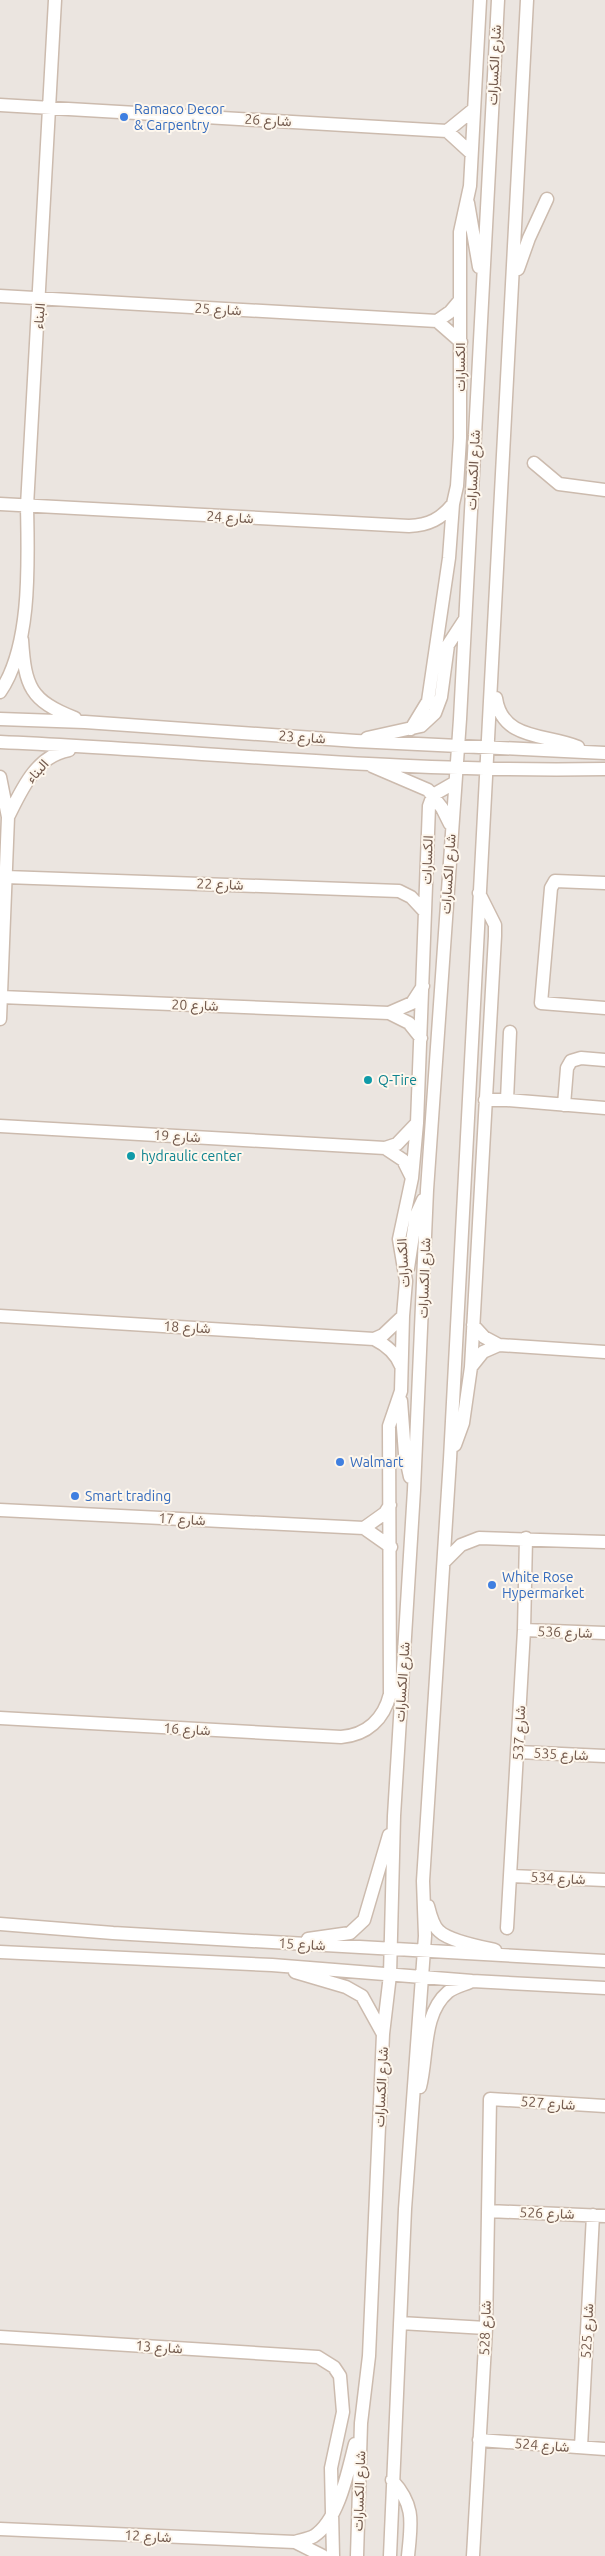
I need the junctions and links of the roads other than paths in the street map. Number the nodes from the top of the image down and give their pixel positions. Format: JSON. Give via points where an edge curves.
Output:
{"nodes":[{"id":1,"x":55,"y":0,"type":"edge"},
{"id":2,"x":480,"y":0,"type":"edge"},
{"id":3,"x":498,"y":0,"type":"edge"},
{"id":4,"x":527,"y":0,"type":"edge"},
{"id":5,"x":0,"y":105,"type":"edge"},
{"id":6,"x":48,"y":107,"type":"junction"},
{"id":7,"x":474,"y":109,"type":"junction"},
{"id":8,"x":447,"y":131,"type":"junction"},
{"id":9,"x":471,"y":153,"type":"junction"},
{"id":10,"x":547,"y":198,"type":"dead end"},
{"id":11,"x":468,"y":200,"type":"junction"},
{"id":12,"x":482,"y":280,"type":"junction"},
{"id":13,"x":513,"y":286,"type":"junction"},
{"id":14,"x":0,"y":296,"type":"edge"},
{"id":15,"x":40,"y":298,"type":"junction"},
{"id":16,"x":460,"y":300,"type":"junction"},
{"id":17,"x":437,"y":321,"type":"junction"},
{"id":18,"x":460,"y":342,"type":"junction"},
{"id":19,"x":534,"y":463,"type":"dead end"},
{"id":20,"x":605,"y":490,"type":"edge"},
{"id":21,"x":0,"y":504,"type":"edge"},
{"id":22,"x":453,"y":504,"type":"junction"},
{"id":23,"x":27,"y":506,"type":"junction"},
{"id":24,"x":465,"y":619,"type":"junction"},
{"id":25,"x":22,"y":631,"type":"junction"},
{"id":26,"x":493,"y":679,"type":"junction"},
{"id":27,"x":0,"y":692,"type":"edge"},
{"id":28,"x":0,"y":719,"type":"edge"},
{"id":29,"x":85,"y":722,"type":"junction"},
{"id":30,"x":411,"y":729,"type":"junction"},
{"id":31,"x":356,"y":741,"type":"junction"},
{"id":32,"x":0,"y":742,"type":"edge"},
{"id":33,"x":458,"y":746,"type":"junction"},
{"id":34,"x":488,"y":747,"type":"junction"},
{"id":35,"x":84,"y":748,"type":"junction"},
{"id":36,"x":588,"y":751,"type":"junction"},
{"id":37,"x":605,"y":753,"type":"edge"},
{"id":38,"x":367,"y":764,"type":"junction"},
{"id":39,"x":456,"y":768,"type":"junction"},
{"id":40,"x":486,"y":769,"type":"junction"},
{"id":41,"x":605,"y":769,"type":"edge"},
{"id":42,"x":0,"y":777,"type":"edge"},
{"id":43,"x":454,"y":783,"type":"junction"},
{"id":44,"x":433,"y":795,"type":"junction"},
{"id":45,"x":8,"y":817,"type":"junction"},
{"id":46,"x":451,"y":826,"type":"junction"},
{"id":47,"x":6,"y":877,"type":"junction"},
{"id":48,"x":605,"y":883,"type":"edge"},
{"id":49,"x":478,"y":892,"type":"junction"},
{"id":50,"x":425,"y":912,"type":"junction"},
{"id":51,"x":2,"y":930,"type":"edge"},
{"id":52,"x":423,"y":986,"type":"junction"},
{"id":53,"x":1,"y":997,"type":"edge"},
{"id":54,"x":605,"y":1008,"type":"edge"},
{"id":55,"x":390,"y":1013,"type":"junction"},
{"id":56,"x":0,"y":1019,"type":"edge"},
{"id":57,"x":510,"y":1032,"type":"dead end"},
{"id":58,"x":421,"y":1038,"type":"junction"},
{"id":59,"x":605,"y":1060,"type":"edge"},
{"id":60,"x":485,"y":1100,"type":"junction"},
{"id":61,"x":507,"y":1100,"type":"junction"},
{"id":62,"x":564,"y":1105,"type":"junction"},
{"id":63,"x":605,"y":1108,"type":"edge"},
{"id":64,"x":417,"y":1123,"type":"junction"},
{"id":65,"x":0,"y":1126,"type":"edge"},
{"id":66,"x":384,"y":1148,"type":"junction"},
{"id":67,"x":412,"y":1178,"type":"junction"},
{"id":68,"x":427,"y":1190,"type":"junction"},
{"id":69,"x":460,"y":1258,"type":"junction"},
{"id":70,"x":406,"y":1281,"type":"junction"},
{"id":71,"x":474,"y":1301,"type":"junction"},
{"id":72,"x":0,"y":1316,"type":"edge"},
{"id":73,"x":403,"y":1316,"type":"junction"},
{"id":74,"x":473,"y":1325,"type":"junction"},
{"id":75,"x":374,"y":1339,"type":"junction"},
{"id":76,"x":499,"y":1345,"type":"junction"},
{"id":77,"x":605,"y":1352,"type":"edge"},
{"id":78,"x":471,"y":1366,"type":"junction"},
{"id":79,"x":402,"y":1367,"type":"junction"},
{"id":80,"x":401,"y":1391,"type":"junction"},
{"id":81,"x":450,"y":1459,"type":"junction"},
{"id":82,"x":414,"y":1490,"type":"junction"},
{"id":83,"x":390,"y":1504,"type":"junction"},
{"id":84,"x":0,"y":1510,"type":"edge"},
{"id":85,"x":364,"y":1528,"type":"junction"},
{"id":86,"x":526,"y":1538,"type":"junction"},
{"id":87,"x":605,"y":1542,"type":"edge"},
{"id":88,"x":390,"y":1547,"type":"junction"},
{"id":89,"x":444,"y":1562,"type":"junction"},
{"id":90,"x":524,"y":1630,"type":"junction"},
{"id":91,"x":605,"y":1633,"type":"edge"},
{"id":92,"x":0,"y":1718,"type":"edge"},
{"id":93,"x":372,"y":1726,"type":"joint"},
{"id":94,"x":518,"y":1752,"type":"junction"},
{"id":95,"x":605,"y":1756,"type":"edge"},
{"id":96,"x":394,"y":1816,"type":"junction"},
{"id":97,"x":511,"y":1876,"type":"junction"},
{"id":98,"x":605,"y":1880,"type":"edge"},
{"id":99,"x":423,"y":1881,"type":"junction"},
{"id":100,"x":0,"y":1920,"type":"edge"},
{"id":101,"x":0,"y":1924,"type":"edge"},
{"id":102,"x":23,"y":1927,"type":"junction"},
{"id":103,"x":507,"y":1928,"type":"dead end"},
{"id":104,"x":284,"y":1943,"type":"junction"},
{"id":105,"x":392,"y":1948,"type":"junction"},
{"id":106,"x":0,"y":1952,"type":"edge"},
{"id":107,"x":423,"y":1952,"type":"junction"},
{"id":108,"x":23,"y":1954,"type":"junction"},
{"id":109,"x":519,"y":1956,"type":"junction"},
{"id":110,"x":0,"y":1960,"type":"edge"},
{"id":111,"x":605,"y":1961,"type":"edge"},
{"id":112,"x":272,"y":1965,"type":"junction"},
{"id":113,"x":390,"y":1975,"type":"junction"},
{"id":114,"x":422,"y":1978,"type":"junction"},
{"id":115,"x":472,"y":1981,"type":"junction"},
{"id":116,"x":605,"y":1988,"type":"edge"},
{"id":117,"x":383,"y":2034,"type":"junction"},
{"id":118,"x":490,"y":2099,"type":"joint"},
{"id":119,"x":605,"y":2106,"type":"edge"},
{"id":120,"x":412,"y":2119,"type":"junction"},
{"id":121,"x":488,"y":2211,"type":"junction"},
{"id":122,"x":599,"y":2215,"type":"edge"},
{"id":123,"x":400,"y":2323,"type":"junction"},
{"id":124,"x":486,"y":2328,"type":"junction"},
{"id":125,"x":0,"y":2337,"type":"edge"},
{"id":126,"x":318,"y":2357,"type":"joint"},
{"id":127,"x":361,"y":2423,"type":"junction"},
{"id":128,"x":479,"y":2440,"type":"junction"},
{"id":129,"x":581,"y":2447,"type":"junction"},
{"id":130,"x":605,"y":2449,"type":"edge"},
{"id":131,"x":392,"y":2480,"type":"junction"},
{"id":132,"x":332,"y":2515,"type":"junction"},
{"id":133,"x":0,"y":2529,"type":"edge"},
{"id":134,"x":296,"y":2542,"type":"junction"},
{"id":135,"x":323,"y":2556,"type":"edge"},
{"id":136,"x":332,"y":2556,"type":"edge"},
{"id":137,"x":357,"y":2556,"type":"edge"},
{"id":138,"x":390,"y":2556,"type":"edge"},
{"id":139,"x":408,"y":2556,"type":"edge"},
{"id":140,"x":473,"y":2556,"type":"edge"}],
"edges":[{"from":1,"to":6,"type":"street","name":"البناء"},
{"from":2,"to":7,"type":"street","name":"الكسارات"},
{"from":3,"to":12,"type":"street","name":"شارع الكسارات"},
{"from":4,"to":13,"type":"street"},
{"from":5,"to":6,"type":"street","name":"شارع 26"},
{"from":6,"to":8,"type":"street","name":"شارع 26"},
{"from":6,"to":15,"type":"street","name":"البناء"},
{"from":7,"to":8,"type":"street"},
{"from":7,"to":9,"type":"street","name":"الكسارات"},
{"from":8,"to":9,"type":"street"},
{"from":9,"to":11,"type":"street","name":"الكسارات"},
{"from":10,"to":13,"type":"street","via":[[528,238]]},
{"from":11,"to":12,"type":"street"},
{"from":11,"to":16,"type":"street","name":"الكسارات","via":[[460,232]]},
{"from":12,"to":24,"type":"street","name":"شارع الكسارات"},
{"from":13,"to":26,"type":"street"},
{"from":14,"to":15,"type":"street","name":"شارع 25"},
{"from":15,"to":17,"type":"street","name":"شارع 25"},
{"from":15,"to":23,"type":"street","name":"البناء"},
{"from":16,"to":17,"type":"street"},
{"from":16,"to":18,"type":"street","name":"الكسارات"},
{"from":17,"to":18,"type":"street"},
{"from":18,"to":22,"type":"street","name":"الكسارات","via":[[460,438]]},
{"from":19,"to":20,"type":"street","via":[[560,484]]},
{"from":21,"to":23,"type":"street","name":"شارع 24"},
{"from":22,"to":23,"type":"street","name":"شارع 24","via":[[435,521],[410,526]]},
{"from":22,"to":30,"type":"street","name":"الكسارات","via":[[449,558],[428,701]]},
{"from":23,"to":25,"type":"street","name":"البناء","via":[[28,574]]},
{"from":24,"to":30,"type":"street","via":[[448,645],[439,705],[421,726]]},
{"from":24,"to":33,"type":"street","name":"شارع الكسارات"},
{"from":25,"to":27,"type":"street","name":"البناء","via":[[7,681]]},
{"from":25,"to":29,"type":"street","name":"البناء","via":[[24,665],[32,691],[46,706]]},
{"from":26,"to":34,"type":"street"},
{"from":26,"to":36,"type":"street","via":[[500,714],[514,729]]},
{"from":28,"to":29,"type":"street","name":"شارع 23"},
{"from":29,"to":31,"type":"street","name":"شارع 23"},
{"from":30,"to":31,"type":"street"},
{"from":31,"to":33,"type":"street","name":"شارع 23"},
{"from":32,"to":35,"type":"street","name":"شارع 23"},
{"from":33,"to":34,"type":"street","name":"شارع 23"},
{"from":33,"to":39,"type":"street","name":"شارع الكسارات"},
{"from":34,"to":36,"type":"street","name":"شارع 23"},
{"from":34,"to":40,"type":"street"},
{"from":35,"to":38,"type":"street","name":"شارع 23"},
{"from":35,"to":45,"type":"street","name":"البناء","via":[[56,752],[44,762],[26,782]]},
{"from":36,"to":37,"type":"street","name":"شارع 23"},
{"from":38,"to":39,"type":"street","name":"شارع 23"},
{"from":38,"to":44,"type":"street","via":[[394,778],[417,784]]},
{"from":39,"to":40,"type":"street","name":"شارع 23"},
{"from":39,"to":43,"type":"street","name":"شارع الكسارات"},
{"from":40,"to":41,"type":"street","name":"شارع 23"},
{"from":40,"to":49,"type":"street"},
{"from":42,"to":45,"type":"street","name":"البناء"},
{"from":43,"to":44,"type":"street"},
{"from":43,"to":46,"type":"street","name":"شارع الكسارات"},
{"from":44,"to":46,"type":"street"},
{"from":44,"to":50,"type":"street","name":"الكسارات","via":[[429,806]]},
{"from":45,"to":47,"type":"street","name":"البناء"},
{"from":46,"to":68,"type":"street","name":"شارع الكسارات"},
{"from":47,"to":50,"type":"street","name":"شارع 22","via":[[399,891],[411,897]]},
{"from":47,"to":51,"type":"street","name":"البناء"},
{"from":48,"to":54,"type":"street","via":[[555,881],[551,888],[541,1003]]},
{"from":49,"to":60,"type":"street","via":[[495,925]]},
{"from":49,"to":69,"type":"street"},
{"from":50,"to":52,"type":"street","name":"الكسارات"},
{"from":51,"to":53,"type":"street","name":"البناء"},
{"from":52,"to":55,"type":"street","name":"شارع 20","via":[[412,1003]]},
{"from":52,"to":58,"type":"street","name":"الكسارات"},
{"from":53,"to":55,"type":"street","name":"شارع 20"},
{"from":53,"to":56,"type":"street","name":"البناء"},
{"from":55,"to":58,"type":"street","name":"شارع 20","via":[[409,1023]]},
{"from":57,"to":61,"type":"street"},
{"from":58,"to":64,"type":"street","name":"الكسارات"},
{"from":59,"to":62,"type":"street","via":[[580,1058],[571,1061],[567,1068]]},
{"from":60,"to":61,"type":"street"},
{"from":60,"to":71,"type":"street"},
{"from":61,"to":62,"type":"street"},
{"from":62,"to":63,"type":"street"},
{"from":64,"to":66,"type":"street","via":[[397,1144]]},
{"from":64,"to":67,"type":"street","name":"الكسارات"},
{"from":65,"to":66,"type":"street","name":"شارع 19"},
{"from":66,"to":67,"type":"street","via":[[403,1160]]},
{"from":67,"to":70,"type":"street","name":"الكسارات","via":[[399,1239]]},
{"from":68,"to":70,"type":"street","via":[[416,1215]]},
{"from":68,"to":82,"type":"street","name":"شارع الكسارات"},
{"from":69,"to":71,"type":"street"},
{"from":69,"to":81,"type":"street"},
{"from":70,"to":73,"type":"street","name":"الكسارات"},
{"from":71,"to":74,"type":"street"},
{"from":72,"to":75,"type":"street","name":"شارع 18"},
{"from":73,"to":75,"type":"street"},
{"from":73,"to":79,"type":"street","name":"الكسارات"},
{"from":74,"to":76,"type":"street","via":[[484,1337]]},
{"from":74,"to":78,"type":"street"},
{"from":75,"to":79,"type":"street","via":[[385,1345]]},
{"from":76,"to":77,"type":"street"},
{"from":76,"to":78,"type":"street","via":[[483,1352]]},
{"from":78,"to":81,"type":"street","via":[[463,1423]]},
{"from":79,"to":80,"type":"street","name":"الكسارات"},
{"from":80,"to":82,"type":"street","via":[[405,1454]]},
{"from":80,"to":83,"type":"street","name":"الكسارات","via":[[389,1426]]},
{"from":81,"to":89,"type":"street"},
{"from":82,"to":96,"type":"street","name":"شارع الكسارات"},
{"from":83,"to":85,"type":"street","via":[[385,1513]]},
{"from":83,"to":88,"type":"street","name":"الكسارات"},
{"from":84,"to":85,"type":"street","name":"شارع 17"},
{"from":85,"to":88,"type":"street"},
{"from":86,"to":87,"type":"street"},
{"from":86,"to":89,"type":"street","via":[[479,1538],[462,1545]]},
{"from":86,"to":90,"type":"street","name":"شارع 537"},
{"from":88,"to":93,"type":"street","name":"الكسارات","via":[[390,1694],[387,1706]]},
{"from":89,"to":99,"type":"street"},
{"from":90,"to":91,"type":"street","name":"شارع 536"},
{"from":90,"to":94,"type":"street","name":"شارع 537"},
{"from":92,"to":93,"type":"street","name":"شارع 16","via":[[341,1737],[352,1736]]},
{"from":94,"to":95,"type":"street","name":"شارع 535"},
{"from":94,"to":97,"type":"street","name":"شارع 537"},
{"from":96,"to":104,"type":"street","via":[[364,1920],[350,1933]]},
{"from":96,"to":105,"type":"street","name":"شارع الكسارات"},
{"from":97,"to":98,"type":"street","name":"شارع 534"},
{"from":97,"to":103,"type":"street","name":"شارع 537"},
{"from":99,"to":107,"type":"street"},
{"from":99,"to":109,"type":"street","via":[[430,1916],[438,1931],[452,1938]]},
{"from":100,"to":102,"type":"street"},
{"from":101,"to":102,"type":"street","name":"شارع 15"},
{"from":102,"to":104,"type":"street","name":"شارع 15"},
{"from":104,"to":105,"type":"street","name":"شارع 15"},
{"from":105,"to":107,"type":"street","name":"شارع 15"},
{"from":105,"to":113,"type":"street","name":"شارع الكسارات"},
{"from":106,"to":108,"type":"street","name":"شارع 15"},
{"from":107,"to":109,"type":"street","name":"شارع 15"},
{"from":107,"to":114,"type":"street"},
{"from":108,"to":110,"type":"street"},
{"from":108,"to":112,"type":"street","name":"شارع 15"},
{"from":109,"to":111,"type":"street","name":"شارع 15"},
{"from":112,"to":113,"type":"street","name":"شارع 15"},
{"from":112,"to":117,"type":"street","via":[[346,1987],[362,1996]]},
{"from":113,"to":114,"type":"street","name":"شارع 15"},
{"from":113,"to":117,"type":"street","name":"شارع الكسارات"},
{"from":114,"to":115,"type":"street","name":"شارع 15"},
{"from":114,"to":120,"type":"street"},
{"from":115,"to":116,"type":"street","name":"شارع 15"},
{"from":115,"to":120,"type":"street","via":[[450,1990],[438,2003],[431,2019],[424,2071]]},
{"from":117,"to":127,"type":"street","name":"شارع الكسارات","via":[[369,2356]]},
{"from":118,"to":119,"type":"street","name":"شارع 527"},
{"from":118,"to":121,"type":"street","name":"شارع 528"},
{"from":120,"to":123,"type":"street"},
{"from":121,"to":122,"type":"street","name":"شارع 526"},
{"from":121,"to":124,"type":"street","name":"شارع 528"},
{"from":122,"to":129,"type":"street","name":"شارع 525"},
{"from":123,"to":124,"type":"street"},
{"from":123,"to":131,"type":"street"},
{"from":124,"to":128,"type":"street","name":"شارع 528"},
{"from":125,"to":126,"type":"street","name":"شارع 13"},
{"from":126,"to":132,"type":"street","name":"شارع الكسارات","via":[[334,2367],[340,2376],[343,2412],[331,2468]]},
{"from":127,"to":132,"type":"street"},
{"from":127,"to":137,"type":"street","name":"شارع الكسارات"},
{"from":128,"to":129,"type":"street","name":"شارع 524"},
{"from":128,"to":140,"type":"street","name":"شارع 528"},
{"from":129,"to":130,"type":"street","name":"شارع 524"},
{"from":131,"to":138,"type":"street"},
{"from":131,"to":139,"type":"street","via":[[402,2491],[410,2509]]},
{"from":132,"to":134,"type":"street","name":"شارع 12","via":[[314,2536]]},
{"from":132,"to":136,"type":"street","name":"شارع الكسارات"},
{"from":133,"to":134,"type":"street","name":"شارع 12"},
{"from":134,"to":135,"type":"street","name":"شارع 12"}]}
